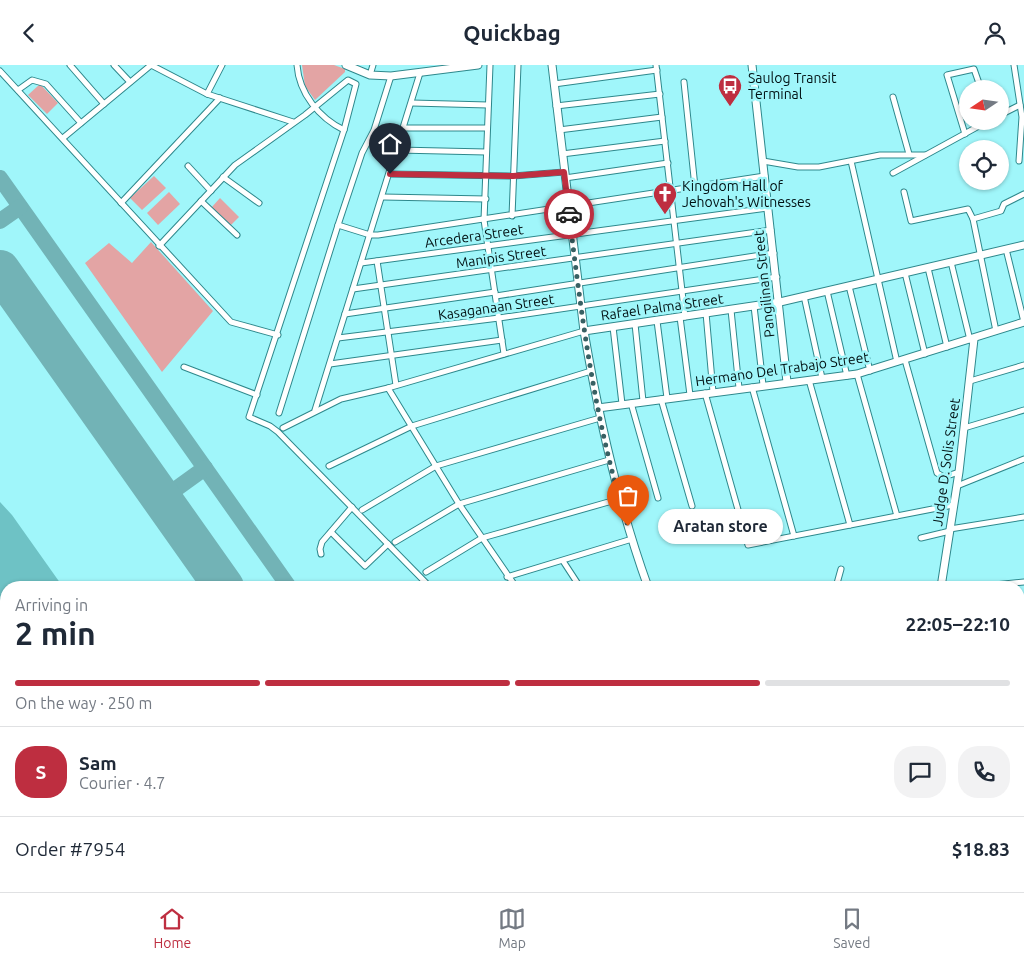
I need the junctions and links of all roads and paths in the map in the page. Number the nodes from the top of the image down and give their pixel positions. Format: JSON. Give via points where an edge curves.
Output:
{"nodes":[{"id":1,"x":4,"y":65,"type":"edge"},
{"id":2,"x":70,"y":65,"type":"edge"},
{"id":3,"x":114,"y":65,"type":"edge"},
{"id":4,"x":222,"y":65,"type":"edge"},
{"id":5,"x":297,"y":65,"type":"edge"},
{"id":6,"x":346,"y":65,"type":"edge"},
{"id":7,"x":372,"y":65,"type":"edge"},
{"id":8,"x":478,"y":65,"type":"edge"},
{"id":9,"x":490,"y":65,"type":"edge"},
{"id":10,"x":518,"y":65,"type":"edge"},
{"id":11,"x":552,"y":65,"type":"edge"},
{"id":12,"x":752,"y":65,"type":"edge"},
{"id":13,"x":1014,"y":65,"type":"edge"},
{"id":14,"x":657,"y":67,"type":"edge"},
{"id":15,"x":0,"y":70,"type":"edge"},
{"id":16,"x":364,"y":71,"type":"edge"},
{"id":17,"x":420,"y":73,"type":"junction"},
{"id":18,"x":391,"y":76,"type":"junction"},
{"id":19,"x":978,"y":80,"type":"edge"},
{"id":20,"x":130,"y":82,"type":"junction"},
{"id":21,"x":684,"y":82,"type":"dead end"},
{"id":22,"x":554,"y":84,"type":"junction"},
{"id":23,"x":18,"y":90,"type":"junction"},
{"id":24,"x":207,"y":94,"type":"junction"},
{"id":25,"x":660,"y":94,"type":"junction"},
{"id":26,"x":1021,"y":96,"type":"edge"},
{"id":27,"x":893,"y":97,"type":"dead end"},
{"id":28,"x":220,"y":98,"type":"junction"},
{"id":29,"x":412,"y":103,"type":"junction"},
{"id":30,"x":104,"y":104,"type":"junction"},
{"id":31,"x":488,"y":105,"type":"junction"},
{"id":32,"x":1020,"y":105,"type":"junction"},
{"id":33,"x":556,"y":106,"type":"junction"},
{"id":34,"x":314,"y":107,"type":"junction"},
{"id":35,"x":1009,"y":110,"type":"edge"},
{"id":36,"x":959,"y":114,"type":"edge"},
{"id":37,"x":662,"y":117,"type":"junction"},
{"id":38,"x":1023,"y":117,"type":"edge"},
{"id":39,"x":293,"y":122,"type":"junction"},
{"id":40,"x":81,"y":123,"type":"junction"},
{"id":41,"x":405,"y":127,"type":"junction"},
{"id":42,"x":487,"y":128,"type":"junction"},
{"id":43,"x":344,"y":130,"type":"junction"},
{"id":44,"x":559,"y":130,"type":"junction"},
{"id":45,"x":964,"y":130,"type":"edge"},
{"id":46,"x":972,"y":130,"type":"edge"},
{"id":47,"x":965,"y":134,"type":"junction"},
{"id":48,"x":63,"y":138,"type":"junction"},
{"id":49,"x":665,"y":141,"type":"junction"},
{"id":50,"x":398,"y":150,"type":"junction"},
{"id":51,"x":486,"y":152,"type":"junction"},
{"id":52,"x":909,"y":154,"type":"junction"},
{"id":53,"x":562,"y":155,"type":"junction"},
{"id":54,"x":925,"y":155,"type":"junction"},
{"id":55,"x":763,"y":161,"type":"junction"},
{"id":56,"x":850,"y":161,"type":"junction"},
{"id":57,"x":1019,"y":161,"type":"dead end"},
{"id":58,"x":668,"y":163,"type":"junction"},
{"id":59,"x":188,"y":166,"type":"dead end"},
{"id":60,"x":893,"y":173,"type":"dead end"},
{"id":61,"x":390,"y":174,"type":"junction"},
{"id":62,"x":564,"y":175,"type":"junction"},
{"id":63,"x":486,"y":176,"type":"junction"},
{"id":64,"x":513,"y":176,"type":"junction"},
{"id":65,"x":765,"y":176,"type":"junction"},
{"id":66,"x":223,"y":177,"type":"junction"},
{"id":67,"x":696,"y":187,"type":"junction"},
{"id":68,"x":211,"y":191,"type":"junction"},
{"id":69,"x":671,"y":191,"type":"junction"},
{"id":70,"x":904,"y":192,"type":"dead end"},
{"id":71,"x":1024,"y":194,"type":"edge"},
{"id":72,"x":384,"y":197,"type":"junction"},
{"id":73,"x":486,"y":199,"type":"junction"},
{"id":74,"x":201,"y":201,"type":"junction"},
{"id":75,"x":121,"y":203,"type":"junction"},
{"id":76,"x":259,"y":203,"type":"dead end"},
{"id":77,"x":568,"y":207,"type":"junction"},
{"id":78,"x":768,"y":208,"type":"junction"},
{"id":79,"x":512,"y":215,"type":"junction"},
{"id":80,"x":973,"y":219,"type":"junction"},
{"id":81,"x":484,"y":220,"type":"junction"},
{"id":82,"x":674,"y":221,"type":"junction"},
{"id":83,"x":338,"y":225,"type":"junction"},
{"id":84,"x":771,"y":230,"type":"junction"},
{"id":85,"x":572,"y":234,"type":"junction"},
{"id":86,"x":237,"y":235,"type":"dead end"},
{"id":87,"x":370,"y":235,"type":"junction"},
{"id":88,"x":677,"y":243,"type":"junction"},
{"id":89,"x":1024,"y":245,"type":"edge"},
{"id":90,"x":159,"y":246,"type":"junction"},
{"id":91,"x":488,"y":246,"type":"junction"},
{"id":92,"x":1006,"y":249,"type":"junction"},
{"id":93,"x":774,"y":253,"type":"junction"},
{"id":94,"x":979,"y":256,"type":"junction"},
{"id":95,"x":574,"y":258,"type":"junction"},
{"id":96,"x":377,"y":261,"type":"junction"},
{"id":97,"x":951,"y":262,"type":"junction"},
{"id":98,"x":361,"y":263,"type":"junction"},
{"id":99,"x":680,"y":268,"type":"junction"},
{"id":100,"x":928,"y":268,"type":"junction"},
{"id":101,"x":492,"y":270,"type":"junction"},
{"id":102,"x":905,"y":273,"type":"junction"},
{"id":103,"x":776,"y":277,"type":"junction"},
{"id":104,"x":878,"y":280,"type":"junction"},
{"id":105,"x":578,"y":282,"type":"junction"},
{"id":106,"x":381,"y":286,"type":"junction"},
{"id":107,"x":850,"y":286,"type":"junction"},
{"id":108,"x":353,"y":289,"type":"junction"},
{"id":109,"x":682,"y":291,"type":"junction"},
{"id":110,"x":827,"y":291,"type":"junction"},
{"id":111,"x":495,"y":294,"type":"junction"},
{"id":112,"x":804,"y":297,"type":"junction"},
{"id":113,"x":780,"y":302,"type":"junction"},
{"id":114,"x":581,"y":306,"type":"junction"},
{"id":115,"x":754,"y":306,"type":"junction"},
{"id":116,"x":384,"y":309,"type":"junction"},
{"id":117,"x":731,"y":310,"type":"junction"},
{"id":118,"x":706,"y":313,"type":"junction"},
{"id":119,"x":345,"y":315,"type":"junction"},
{"id":120,"x":683,"y":317,"type":"junction"},
{"id":121,"x":499,"y":318,"type":"junction"},
{"id":122,"x":657,"y":321,"type":"junction"},
{"id":123,"x":1024,"y":322,"type":"edge"},
{"id":124,"x":634,"y":324,"type":"junction"},
{"id":125,"x":613,"y":327,"type":"junction"},
{"id":126,"x":584,"y":331,"type":"junction"},
{"id":127,"x":996,"y":331,"type":"junction"},
{"id":128,"x":388,"y":333,"type":"junction"},
{"id":129,"x":278,"y":335,"type":"junction"},
{"id":130,"x":338,"y":338,"type":"junction"},
{"id":131,"x":502,"y":340,"type":"junction"},
{"id":132,"x":972,"y":340,"type":"junction"},
{"id":133,"x":947,"y":347,"type":"junction"},
{"id":134,"x":504,"y":354,"type":"junction"},
{"id":135,"x":924,"y":354,"type":"junction"},
{"id":136,"x":392,"y":356,"type":"junction"},
{"id":137,"x":905,"y":360,"type":"junction"},
{"id":138,"x":897,"y":362,"type":"junction"},
{"id":139,"x":330,"y":364,"type":"junction"},
{"id":140,"x":1024,"y":365,"type":"edge"},
{"id":141,"x":184,"y":367,"type":"dead end"},
{"id":142,"x":591,"y":371,"type":"junction"},
{"id":143,"x":870,"y":371,"type":"junction"},
{"id":144,"x":857,"y":374,"type":"junction"},
{"id":145,"x":847,"y":376,"type":"junction"},
{"id":146,"x":822,"y":378,"type":"junction"},
{"id":147,"x":808,"y":380,"type":"junction"},
{"id":148,"x":970,"y":381,"type":"junction"},
{"id":149,"x":787,"y":382,"type":"junction"},
{"id":150,"x":396,"y":385,"type":"junction"},
{"id":151,"x":763,"y":385,"type":"junction"},
{"id":152,"x":752,"y":387,"type":"junction"},
{"id":153,"x":388,"y":388,"type":"junction"},
{"id":154,"x":739,"y":388,"type":"junction"},
{"id":155,"x":713,"y":392,"type":"junction"},
{"id":156,"x":705,"y":393,"type":"junction"},
{"id":157,"x":257,"y":395,"type":"junction"},
{"id":158,"x":690,"y":395,"type":"junction"},
{"id":159,"x":664,"y":399,"type":"junction"},
{"id":160,"x":643,"y":401,"type":"junction"},
{"id":161,"x":631,"y":403,"type":"junction"},
{"id":162,"x":622,"y":404,"type":"junction"},
{"id":163,"x":598,"y":408,"type":"junction"},
{"id":164,"x":315,"y":410,"type":"junction"},
{"id":165,"x":1024,"y":410,"type":"edge"},
{"id":166,"x":279,"y":413,"type":"dead end"},
{"id":167,"x":600,"y":418,"type":"junction"},
{"id":168,"x":412,"y":426,"type":"junction"},
{"id":169,"x":284,"y":428,"type":"dead end"},
{"id":170,"x":964,"y":429,"type":"junction"},
{"id":171,"x":1024,"y":459,"type":"edge"},
{"id":172,"x":609,"y":460,"type":"junction"},
{"id":173,"x":329,"y":466,"type":"dead end"},
{"id":174,"x":436,"y":466,"type":"junction"},
{"id":175,"x":959,"y":472,"type":"junction"},
{"id":176,"x":957,"y":486,"type":"junction"},
{"id":177,"x":658,"y":498,"type":"dead end"},
{"id":178,"x":619,"y":499,"type":"junction"},
{"id":179,"x":459,"y":504,"type":"junction"},
{"id":180,"x":953,"y":505,"type":"junction"},
{"id":181,"x":692,"y":506,"type":"dead end"},
{"id":182,"x":352,"y":507,"type":"junction"},
{"id":183,"x":362,"y":510,"type":"dead end"},
{"id":184,"x":897,"y":516,"type":"junction"},
{"id":185,"x":1024,"y":517,"type":"edge"},
{"id":186,"x":850,"y":525,"type":"junction"},
{"id":187,"x":950,"y":530,"type":"junction"},
{"id":188,"x":331,"y":532,"type":"junction"},
{"id":189,"x":794,"y":536,"type":"junction"},
{"id":190,"x":482,"y":538,"type":"junction"},
{"id":191,"x":921,"y":538,"type":"dead end"},
{"id":192,"x":632,"y":539,"type":"junction"},
{"id":193,"x":395,"y":542,"type":"dead end"},
{"id":194,"x":388,"y":544,"type":"junction"},
{"id":195,"x":321,"y":554,"type":"dead end"},
{"id":196,"x":563,"y":561,"type":"junction"},
{"id":197,"x":840,"y":569,"type":"dead end"},
{"id":198,"x":426,"y":572,"type":"dead end"},
{"id":199,"x":507,"y":577,"type":"junction"},
{"id":200,"x":423,"y":581,"type":"edge"},
{"id":201,"x":511,"y":581,"type":"edge"},
{"id":202,"x":576,"y":581,"type":"edge"},
{"id":203,"x":645,"y":581,"type":"edge"},
{"id":204,"x":837,"y":581,"type":"edge"},
{"id":205,"x":942,"y":581,"type":"edge"}],
"edges":[{"from":1,"to":15,"type":"street"},
{"from":2,"to":30,"type":"street"},
{"from":3,"to":20,"type":"street"},
{"from":4,"to":24,"type":"street"},
{"from":5,"to":34,"type":"street","via":[[300,83]]},
{"from":6,"to":16,"type":"street"},
{"from":7,"to":16,"type":"street"},
{"from":8,"to":17,"type":"street"},
{"from":9,"to":31,"type":"street"},
{"from":10,"to":64,"type":"street"},
{"from":11,"to":22,"type":"street"},
{"from":12,"to":55,"type":"street","name":"Pangilinan Street"},
{"from":13,"to":26,"type":"street"},
{"from":14,"to":22,"type":"street"},
{"from":14,"to":25,"type":"street"},
{"from":15,"to":23,"type":"street"},
{"from":16,"to":18,"type":"street"},
{"from":17,"to":18,"type":"street"},
{"from":17,"to":29,"type":"street"},
{"from":18,"to":83,"type":"street"},
{"from":19,"to":36,"type":"street","via":[[974,69],[947,75]]},
{"from":20,"to":24,"type":"street","via":[[151,65]]},
{"from":20,"to":30,"type":"street"},
{"from":21,"to":67,"type":"street"},
{"from":22,"to":33,"type":"street"},
{"from":23,"to":40,"type":"street","via":[[32,80],[46,84]]},
{"from":23,"to":48,"type":"street"},
{"from":24,"to":28,"type":"street"},
{"from":25,"to":33,"type":"street"},
{"from":25,"to":37,"type":"street"},
{"from":26,"to":32,"type":"street"},
{"from":27,"to":52,"type":"street"},
{"from":28,"to":39,"type":"street"},
{"from":28,"to":75,"type":"street"},
{"from":29,"to":31,"type":"street"},
{"from":29,"to":41,"type":"street"},
{"from":30,"to":40,"type":"street"},
{"from":31,"to":42,"type":"street"},
{"from":32,"to":35,"type":"street"},
{"from":32,"to":38,"type":"street"},
{"from":33,"to":44,"type":"street"},
{"from":34,"to":39,"type":"street"},
{"from":34,"to":43,"type":"street","via":[[332,124]]},
{"from":34,"to":43,"type":"street","via":[[348,80],[356,84]]},
{"from":37,"to":44,"type":"street"},
{"from":37,"to":49,"type":"street"},
{"from":38,"to":57,"type":"street"},
{"from":39,"to":66,"type":"street"},
{"from":40,"to":48,"type":"street"},
{"from":41,"to":42,"type":"street"},
{"from":41,"to":50,"type":"street"},
{"from":42,"to":51,"type":"street"},
{"from":43,"to":129,"type":"street"},
{"from":44,"to":53,"type":"street"},
{"from":45,"to":47,"type":"street"},
{"from":46,"to":47,"type":"street"},
{"from":47,"to":54,"type":"street"},
{"from":48,"to":75,"type":"street"},
{"from":49,"to":53,"type":"street"},
{"from":49,"to":58,"type":"street"},
{"from":50,"to":51,"type":"street"},
{"from":50,"to":61,"type":"street"},
{"from":51,"to":63,"type":"street"},
{"from":52,"to":54,"type":"street"},
{"from":52,"to":56,"type":"street"},
{"from":53,"to":62,"type":"street"},
{"from":54,"to":60,"type":"street"},
{"from":55,"to":56,"type":"street","via":[[798,167]]},
{"from":55,"to":65,"type":"street","name":"Pangilinan Street"},
{"from":56,"to":104,"type":"street"},
{"from":58,"to":62,"type":"street"},
{"from":58,"to":69,"type":"street"},
{"from":59,"to":68,"type":"street"},
{"from":61,"to":63,"type":"street"},
{"from":61,"to":72,"type":"street"},
{"from":62,"to":64,"type":"street"},
{"from":62,"to":77,"type":"street"},
{"from":63,"to":64,"type":"street"},
{"from":63,"to":73,"type":"street"},
{"from":64,"to":79,"type":"street"},
{"from":65,"to":67,"type":"street"},
{"from":65,"to":78,"type":"street","name":"Pangilinan Street"},
{"from":66,"to":68,"type":"street"},
{"from":66,"to":76,"type":"street"},
{"from":67,"to":69,"type":"street"},
{"from":68,"to":74,"type":"street"},
{"from":69,"to":77,"type":"street"},
{"from":69,"to":82,"type":"street"},
{"from":70,"to":80,"type":"street","via":[[911,221],[968,209]]},
{"from":71,"to":80,"type":"street","via":[[1004,204],[1001,211]]},
{"from":72,"to":73,"type":"street"},
{"from":72,"to":87,"type":"street"},
{"from":73,"to":81,"type":"street"},
{"from":74,"to":86,"type":"street"},
{"from":74,"to":90,"type":"street"},
{"from":75,"to":90,"type":"street"},
{"from":77,"to":79,"type":"street"},
{"from":77,"to":85,"type":"street"},
{"from":78,"to":82,"type":"street","name":"Arcedera Street"},
{"from":78,"to":84,"type":"street","name":"Pangilinan Street"},
{"from":79,"to":81,"type":"street"},
{"from":80,"to":94,"type":"street"},
{"from":81,"to":87,"type":"street"},
{"from":81,"to":91,"type":"street"},
{"from":82,"to":85,"type":"street","name":"Arcedera Street"},
{"from":82,"to":88,"type":"street"},
{"from":83,"to":87,"type":"street"},
{"from":83,"to":166,"type":"street"},
{"from":84,"to":88,"type":"street","name":"Manipis Street"},
{"from":84,"to":93,"type":"street","name":"Pangilinan Street"},
{"from":85,"to":91,"type":"street","name":"Arcedera Street"},
{"from":85,"to":95,"type":"street"},
{"from":87,"to":98,"type":"street"},
{"from":88,"to":95,"type":"street","name":"Manipis Street"},
{"from":88,"to":99,"type":"street"},
{"from":89,"to":92,"type":"street","name":"Rafael Palma Street"},
{"from":90,"to":129,"type":"street","via":[[231,322]]},
{"from":91,"to":96,"type":"street","name":"Arcedera Street"},
{"from":91,"to":101,"type":"street"},
{"from":92,"to":94,"type":"street","name":"Rafael Palma Street"},
{"from":92,"to":123,"type":"street"},
{"from":93,"to":99,"type":"street"},
{"from":93,"to":103,"type":"street","name":"Pangilinan Street"},
{"from":94,"to":97,"type":"street","name":"Rafael Palma Street"},
{"from":94,"to":127,"type":"street"},
{"from":95,"to":101,"type":"street","name":"Manipis Street"},
{"from":95,"to":105,"type":"street"},
{"from":96,"to":98,"type":"street","name":"Arcedera Street"},
{"from":96,"to":106,"type":"street"},
{"from":97,"to":100,"type":"street","name":"Rafael Palma Street"},
{"from":97,"to":132,"type":"street"},
{"from":98,"to":108,"type":"street"},
{"from":99,"to":105,"type":"street"},
{"from":99,"to":109,"type":"street"},
{"from":100,"to":102,"type":"street","name":"Rafael Palma Street"},
{"from":100,"to":133,"type":"street"},
{"from":101,"to":106,"type":"street","name":"Manipis Street"},
{"from":101,"to":111,"type":"street"},
{"from":102,"to":104,"type":"street","name":"Rafael Palma Street"},
{"from":102,"to":135,"type":"street"},
{"from":103,"to":109,"type":"street","name":"Kasaganaan Street"},
{"from":103,"to":113,"type":"street","name":"Pangilinan Street"},
{"from":104,"to":107,"type":"street","name":"Rafael Palma Street"},
{"from":104,"to":138,"type":"street"},
{"from":105,"to":111,"type":"street"},
{"from":105,"to":114,"type":"street"},
{"from":106,"to":108,"type":"street","name":"Manipis Street"},
{"from":106,"to":116,"type":"street"},
{"from":107,"to":110,"type":"street","name":"Rafael Palma Street"},
{"from":107,"to":143,"type":"street"},
{"from":108,"to":119,"type":"street"},
{"from":109,"to":114,"type":"street","name":"Kasaganaan Street"},
{"from":109,"to":120,"type":"street"},
{"from":110,"to":112,"type":"street","name":"Rafael Palma Street"},
{"from":110,"to":145,"type":"street"},
{"from":111,"to":116,"type":"street"},
{"from":111,"to":121,"type":"street"},
{"from":112,"to":113,"type":"street","name":"Rafael Palma Street"},
{"from":112,"to":146,"type":"street"},
{"from":113,"to":115,"type":"street","name":"Rafael Palma Street"},
{"from":113,"to":149,"type":"street","name":"Pangilinan Street"},
{"from":114,"to":121,"type":"street","name":"Kasaganaan Street"},
{"from":114,"to":126,"type":"street"},
{"from":115,"to":117,"type":"street","name":"Rafael Palma Street"},
{"from":115,"to":151,"type":"street"},
{"from":116,"to":119,"type":"street"},
{"from":116,"to":128,"type":"street"},
{"from":117,"to":118,"type":"street","name":"Rafael Palma Street"},
{"from":117,"to":154,"type":"street"},
{"from":118,"to":120,"type":"street","name":"Rafael Palma Street"},
{"from":118,"to":155,"type":"street"},
{"from":119,"to":130,"type":"street"},
{"from":120,"to":122,"type":"street","name":"Rafael Palma Street"},
{"from":120,"to":158,"type":"street"},
{"from":121,"to":128,"type":"street","name":"Kasaganaan Street"},
{"from":121,"to":131,"type":"street"},
{"from":122,"to":124,"type":"street","name":"Rafael Palma Street"},
{"from":122,"to":159,"type":"street"},
{"from":123,"to":127,"type":"street","name":"Hermano Del Trabajo Street"},
{"from":124,"to":125,"type":"street","name":"Rafael Palma Street"},
{"from":124,"to":160,"type":"street"},
{"from":125,"to":126,"type":"street","name":"Rafael Palma Street"},
{"from":125,"to":162,"type":"street"},
{"from":126,"to":134,"type":"street","name":"Rafael Palma Street"},
{"from":126,"to":142,"type":"street"},
{"from":127,"to":132,"type":"street","name":"Hermano Del Trabajo Street"},
{"from":128,"to":130,"type":"street","name":"Kasaganaan Street"},
{"from":128,"to":136,"type":"street"},
{"from":129,"to":157,"type":"street"},
{"from":130,"to":139,"type":"street"},
{"from":131,"to":134,"type":"street"},
{"from":131,"to":136,"type":"street"},
{"from":132,"to":133,"type":"street","name":"Hermano Del Trabajo Street"},
{"from":132,"to":148,"type":"street","name":"Judge D. Solis Street"},
{"from":133,"to":135,"type":"street","name":"Hermano Del Trabajo Street"},
{"from":134,"to":150,"type":"street","name":"Rafael Palma Street"},
{"from":135,"to":137,"type":"street","name":"Hermano Del Trabajo Street"},
{"from":136,"to":139,"type":"street"},
{"from":136,"to":150,"type":"street"},
{"from":137,"to":138,"type":"street","name":"Hermano Del Trabajo Street"},
{"from":137,"to":175,"type":"street","via":[[937,473],[944,477]]},
{"from":138,"to":143,"type":"street","name":"Hermano Del Trabajo Street"},
{"from":139,"to":164,"type":"street"},
{"from":140,"to":148,"type":"street"},
{"from":141,"to":157,"type":"street"},
{"from":142,"to":163,"type":"street"},
{"from":142,"to":168,"type":"street"},
{"from":143,"to":144,"type":"street","name":"Hermano Del Trabajo Street"},
{"from":144,"to":145,"type":"street","name":"Hermano Del Trabajo Street"},
{"from":144,"to":184,"type":"street"},
{"from":145,"to":146,"type":"street","name":"Hermano Del Trabajo Street"},
{"from":146,"to":147,"type":"street","name":"Hermano Del Trabajo Street"},
{"from":147,"to":149,"type":"street","name":"Hermano Del Trabajo Street"},
{"from":147,"to":186,"type":"street"},
{"from":148,"to":170,"type":"street","name":"Judge D. Solis Street"},
{"from":149,"to":151,"type":"street","name":"Hermano Del Trabajo Street"},
{"from":150,"to":153,"type":"street","name":"Rafael Palma Street"},
{"from":151,"to":152,"type":"street","name":"Hermano Del Trabajo Street"},
{"from":152,"to":154,"type":"street","name":"Hermano Del Trabajo Street"},
{"from":152,"to":189,"type":"street"},
{"from":153,"to":164,"type":"street","name":"Rafael Palma Street","via":[[342,399]]},
{"from":153,"to":168,"type":"street"},
{"from":154,"to":155,"type":"street","name":"Hermano Del Trabajo Street"},
{"from":155,"to":156,"type":"street","name":"Hermano Del Trabajo Street"},
{"from":156,"to":158,"type":"street","name":"Hermano Del Trabajo Street"},
{"from":156,"to":189,"type":"street","via":[[748,545]]},
{"from":157,"to":182,"type":"street","via":[[250,417],[278,432]]},
{"from":158,"to":159,"type":"street","name":"Hermano Del Trabajo Street"},
{"from":159,"to":160,"type":"street","name":"Hermano Del Trabajo Street"},
{"from":159,"to":181,"type":"street"},
{"from":160,"to":161,"type":"street","name":"Hermano Del Trabajo Street"},
{"from":161,"to":162,"type":"street","name":"Hermano Del Trabajo Street"},
{"from":161,"to":177,"type":"street"},
{"from":162,"to":163,"type":"street","name":"Hermano Del Trabajo Street"},
{"from":163,"to":167,"type":"street"},
{"from":164,"to":169,"type":"street","name":"Rafael Palma Street"},
{"from":165,"to":170,"type":"street"},
{"from":167,"to":172,"type":"street"},
{"from":167,"to":174,"type":"street"},
{"from":168,"to":173,"type":"street"},
{"from":168,"to":174,"type":"street"},
{"from":170,"to":175,"type":"street","name":"Judge D. Solis Street"},
{"from":171,"to":176,"type":"street"},
{"from":172,"to":178,"type":"street"},
{"from":172,"to":179,"type":"street"},
{"from":174,"to":179,"type":"street"},
{"from":174,"to":183,"type":"street"},
{"from":175,"to":176,"type":"street","name":"Judge D. Solis Street"},
{"from":176,"to":180,"type":"street","name":"Judge D. Solis Street"},
{"from":178,"to":190,"type":"street"},
{"from":178,"to":192,"type":"street"},
{"from":179,"to":190,"type":"street"},
{"from":179,"to":193,"type":"street"},
{"from":180,"to":184,"type":"street"},
{"from":180,"to":187,"type":"street","name":"Judge D. Solis Street"},
{"from":182,"to":188,"type":"street"},
{"from":182,"to":194,"type":"street"},
{"from":184,"to":186,"type":"street"},
{"from":185,"to":187,"type":"street"},
{"from":186,"to":189,"type":"street"},
{"from":187,"to":191,"type":"street"},
{"from":187,"to":205,"type":"street","name":"Judge D. Solis Street"},
{"from":188,"to":194,"type":"street","via":[[366,566]]},
{"from":188,"to":195,"type":"street","via":[[320,545]]},
{"from":190,"to":198,"type":"street"},
{"from":190,"to":199,"type":"street"},
{"from":192,"to":196,"type":"street"},
{"from":192,"to":203,"type":"street"},
{"from":194,"to":200,"type":"street"},
{"from":196,"to":199,"type":"street"},
{"from":196,"to":202,"type":"street"},
{"from":197,"to":204,"type":"street"},
{"from":199,"to":201,"type":"street"}]}
